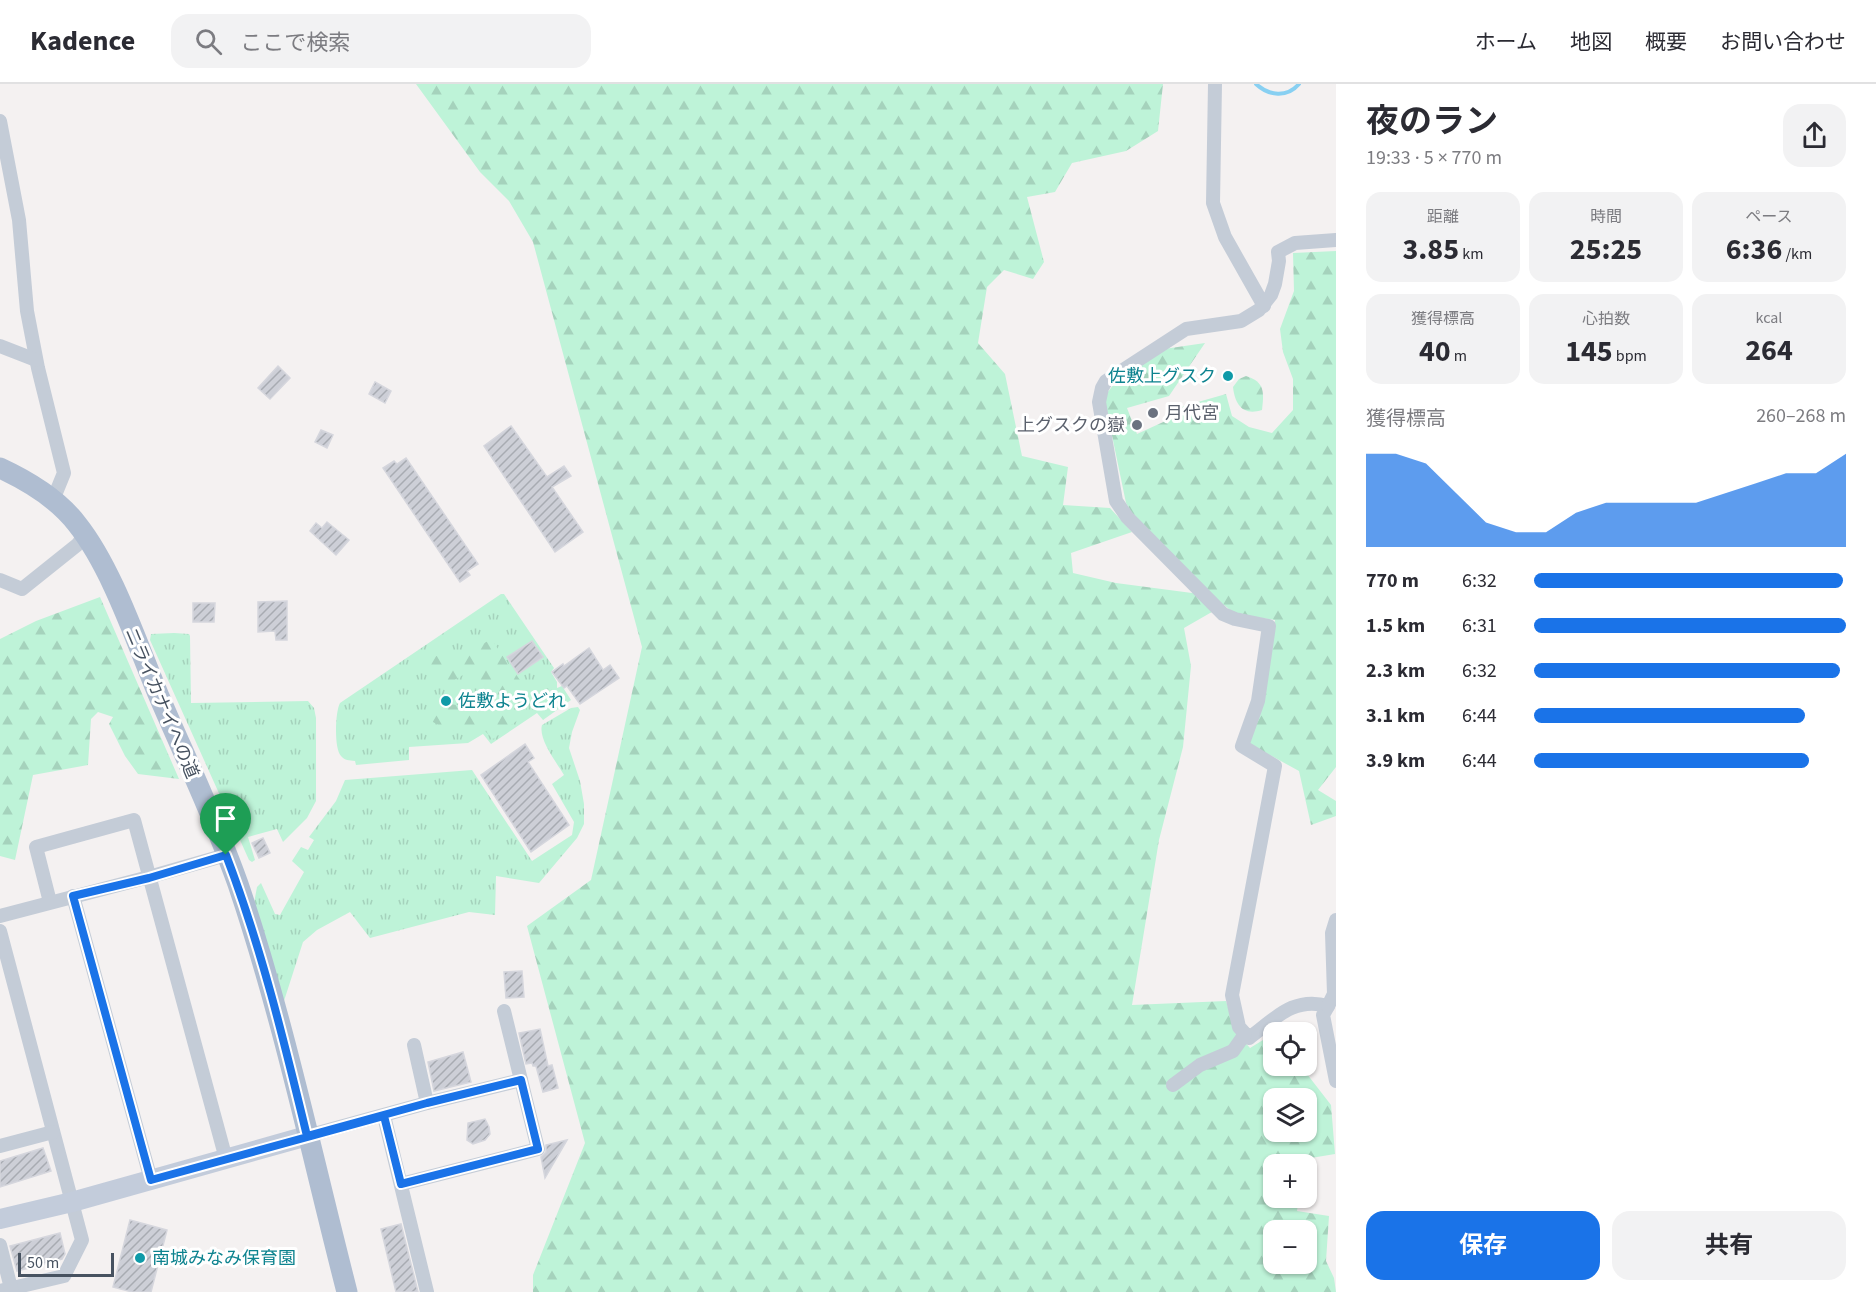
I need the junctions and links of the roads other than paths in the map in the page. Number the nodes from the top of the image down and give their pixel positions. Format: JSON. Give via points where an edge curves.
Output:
{"nodes":[{"id":1,"x":1215,"y":84,"type":"edge"},
{"id":2,"x":1,"y":127,"type":"edge"},
{"id":3,"x":1336,"y":240,"type":"edge"},
{"id":4,"x":1264,"y":306,"type":"junction"},
{"id":5,"x":0,"y":346,"type":"edge"},
{"id":6,"x":36,"y":360,"type":"junction"},
{"id":7,"x":0,"y":468,"type":"edge"},
{"id":8,"x":53,"y":501,"type":"junction"},
{"id":9,"x":85,"y":535,"type":"junction"},
{"id":10,"x":0,"y":580,"type":"edge"},
{"id":11,"x":226,"y":855,"type":"junction"},
{"id":12,"x":149,"y":878,"type":"junction"},
{"id":13,"x":73,"y":896,"type":"junction"},
{"id":14,"x":50,"y":902,"type":"junction"},
{"id":15,"x":0,"y":916,"type":"edge"},
{"id":16,"x":1336,"y":920,"type":"edge"},
{"id":17,"x":0,"y":931,"type":"edge"},
{"id":18,"x":1332,"y":1004,"type":"edge"},
{"id":19,"x":504,"y":1011,"type":"dead end"},
{"id":20,"x":1245,"y":1034,"type":"junction"},
{"id":21,"x":414,"y":1045,"type":"dead end"},
{"id":22,"x":521,"y":1080,"type":"junction"},
{"id":23,"x":1336,"y":1081,"type":"edge"},
{"id":24,"x":1173,"y":1085,"type":"dead end"},
{"id":25,"x":427,"y":1103,"type":"junction"},
{"id":26,"x":384,"y":1116,"type":"junction"},
{"id":27,"x":53,"y":1132,"type":"junction"},
{"id":28,"x":307,"y":1136,"type":"junction"},
{"id":29,"x":0,"y":1146,"type":"edge"},
{"id":30,"x":226,"y":1159,"type":"junction"},
{"id":31,"x":151,"y":1180,"type":"junction"},
{"id":32,"x":401,"y":1184,"type":"junction"},
{"id":33,"x":72,"y":1202,"type":"junction"},
{"id":34,"x":0,"y":1219,"type":"edge"},
{"id":35,"x":0,"y":1245,"type":"edge"},
{"id":36,"x":8,"y":1291,"type":"edge"},
{"id":37,"x":346,"y":1292,"type":"edge"},
{"id":38,"x":427,"y":1292,"type":"edge"}],
"edges":[{"from":1,"to":4,"type":"street","via":[[1213,203],[1225,237]]},
{"from":2,"to":6,"type":"street","via":[[19,220],[27,311]]},
{"from":3,"to":4,"type":"street","via":[[1295,243],[1278,252],[1275,284]]},
{"from":4,"to":20,"type":"street","via":[[1241,321],[1186,329],[1106,381],[1099,402],[1116,501],[1128,518],[1223,614],[1269,626],[1258,701],[1242,746],[1275,766],[1232,995],[1239,1027]]},
{"from":5,"to":6,"type":"street"},
{"from":6,"to":8,"type":"street","via":[[64,473]]},
{"from":7,"to":8,"type":"main road","name":"ニライカナイへの道"},
{"from":8,"to":9,"type":"main road","name":"ニライカナイへの道"},
{"from":9,"to":10,"type":"street","via":[[22,589]]},
{"from":9,"to":11,"type":"main road","name":"ニライカナイへの道","via":[[111,582]]},
{"from":11,"to":12,"type":"street"},
{"from":11,"to":28,"type":"main road","name":"ニライカナイへの道","via":[[273,998]]},
{"from":12,"to":13,"type":"street"},
{"from":12,"to":14,"type":"street","via":[[134,820],[36,846]]},
{"from":12,"to":30,"type":"street"},
{"from":13,"to":14,"type":"street"},
{"from":13,"to":31,"type":"street"},
{"from":14,"to":15,"type":"street"},
{"from":16,"to":18,"type":"street","via":[[1332,933]]},
{"from":17,"to":27,"type":"street"},
{"from":18,"to":20,"type":"street","via":[[1293,1006],[1249,1038]]},
{"from":18,"to":23,"type":"street","via":[[1323,1015]]},
{"from":19,"to":22,"type":"street"},
{"from":20,"to":24,"type":"street","via":[[1233,1051],[1200,1065]]},
{"from":21,"to":25,"type":"street"},
{"from":22,"to":25,"type":"street"},
{"from":22,"to":32,"type":"street","via":[[538,1149]]},
{"from":25,"to":26,"type":"street"},
{"from":26,"to":28,"type":"street"},
{"from":26,"to":32,"type":"street"},
{"from":27,"to":29,"type":"street"},
{"from":27,"to":33,"type":"street"},
{"from":28,"to":30,"type":"street"},
{"from":28,"to":37,"type":"main road","name":"ニライカナイへの道"},
{"from":30,"to":31,"type":"street"},
{"from":31,"to":33,"type":"street"},
{"from":32,"to":38,"type":"street"},
{"from":33,"to":34,"type":"street"},
{"from":33,"to":36,"type":"street","via":[[82,1240],[64,1276]]},
{"from":35,"to":36,"type":"street"}]}
